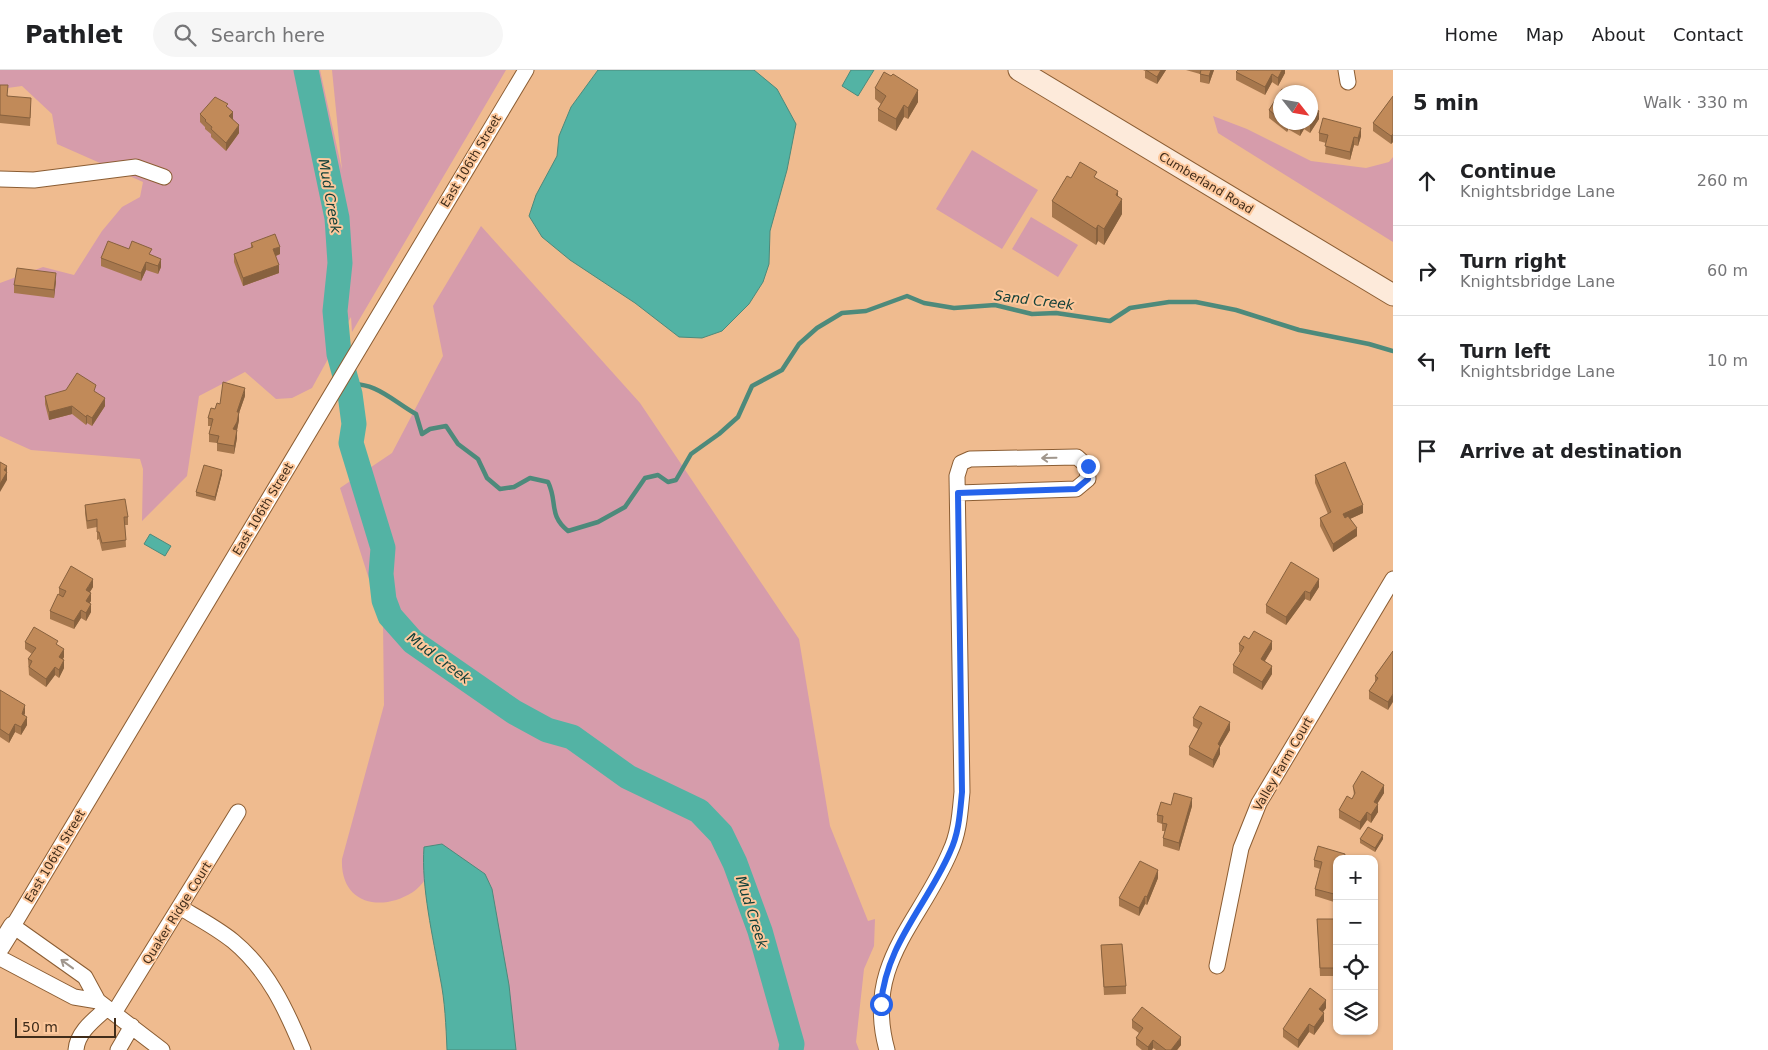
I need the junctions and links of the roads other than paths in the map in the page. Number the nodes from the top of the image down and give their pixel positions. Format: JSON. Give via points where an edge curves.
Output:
{"nodes":[{"id":1,"x":526,"y":70,"type":"edge"},
{"id":2,"x":1019,"y":70,"type":"edge"},
{"id":3,"x":164,"y":177,"type":"dead end"},
{"id":4,"x":0,"y":179,"type":"edge"},
{"id":5,"x":1393,"y":295,"type":"edge"},
{"id":6,"x":958,"y":493,"type":"junction"},
{"id":7,"x":1393,"y":579,"type":"edge"},
{"id":8,"x":238,"y":812,"type":"dead end"},
{"id":9,"x":181,"y":908,"type":"junction"},
{"id":10,"x":5,"y":936,"type":"edge"},
{"id":11,"x":0,"y":958,"type":"edge"},
{"id":12,"x":1217,"y":966,"type":"dead end"},
{"id":13,"x":107,"y":1007,"type":"junction"},
{"id":14,"x":132,"y":1026,"type":"junction"},
{"id":15,"x":76,"y":1050,"type":"edge"},
{"id":16,"x":118,"y":1050,"type":"edge"},
{"id":17,"x":162,"y":1050,"type":"edge"},
{"id":18,"x":303,"y":1050,"type":"edge"},
{"id":19,"x":886,"y":1050,"type":"edge"}],
"edges":[{"from":1,"to":10,"type":"street","name":"East 106th Street"},
{"from":2,"to":5,"type":"main road","name":"Cumberland Road"},
{"from":3,"to":4,"type":"street","via":[[147,169],[127,168],[34,180]]},
{"from":6,"to":6,"type":"street","one_way":true,"via":[[1076,489],[1088,479],[1088,466],[1077,458],[970,459],[962,463],[959,470]]},
{"from":6,"to":19,"type":"street","via":[[962,792],[959,822],[951,852],[901,937],[886,972],[881,1004]]},
{"from":7,"to":12,"type":"street","name":"Valley Farm Court","via":[[1254,816],[1240,848]]},
{"from":8,"to":9,"type":"street","name":"Quaker Ridge Court"},
{"from":9,"to":13,"type":"street","name":"Quaker Ridge Court"},
{"from":9,"to":18,"type":"street","via":[[231,939],[259,967],[271,983]]},
{"from":13,"to":10,"type":"street","one_way":true,"via":[[85,977]]},
{"from":11,"to":13,"type":"street","via":[[74,997]]},
{"from":13,"to":14,"type":"street"},
{"from":13,"to":15,"type":"street","name":"Quaker Ridge Court","via":[[86,1028]]},
{"from":14,"to":16,"type":"street"},
{"from":14,"to":17,"type":"street"}]}
